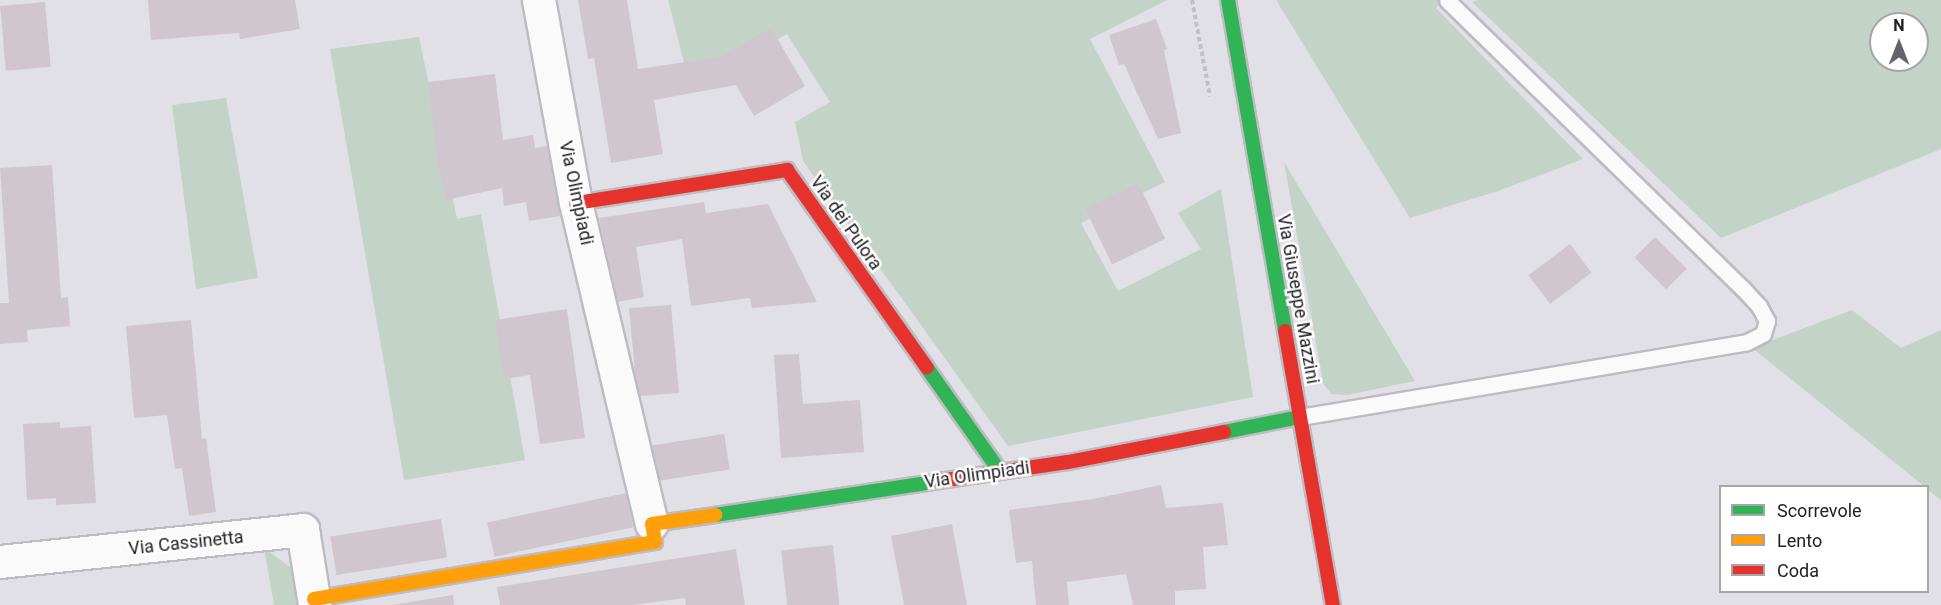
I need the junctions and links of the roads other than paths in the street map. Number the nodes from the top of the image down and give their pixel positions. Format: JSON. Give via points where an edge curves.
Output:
{"nodes":[{"id":1,"x":539,"y":0,"type":"edge"},
{"id":2,"x":1228,"y":0,"type":"edge"},
{"id":3,"x":1453,"y":3,"type":"edge"},
{"id":4,"x":576,"y":203,"type":"junction"},
{"id":5,"x":1300,"y":417,"type":"junction"},
{"id":6,"x":999,"y":470,"type":"junction"},
{"id":7,"x":652,"y":524,"type":"junction"},
{"id":8,"x":0,"y":562,"type":"edge"},
{"id":9,"x":314,"y":602,"type":"edge"},
{"id":10,"x":1334,"y":605,"type":"edge"}],
"edges":[{"from":1,"to":4,"type":"street","name":"Via Olimpiadi"},
{"from":2,"to":5,"type":"street","name":"Via Giuseppe Mazzini"},
{"from":3,"to":5,"type":"lane","via":[[1748,294],[1767,321],[1763,334],[1747,342]]},
{"from":4,"to":6,"type":"street","name":"Via dei Pulora","via":[[787,171]]},
{"from":4,"to":7,"type":"street","name":"Via Olimpiadi"},
{"from":5,"to":6,"type":"street","name":"Via Olimpiadi","via":[[1100,457]]},
{"from":5,"to":10,"type":"street","name":"Via Giuseppe Mazzini"},
{"from":6,"to":7,"type":"street","name":"Via Olimpiadi"},
{"from":7,"to":9,"type":"street","via":[[655,542]]},
{"from":8,"to":9,"type":"street","name":"Via Cassinetta","via":[[303,530]]}]}
